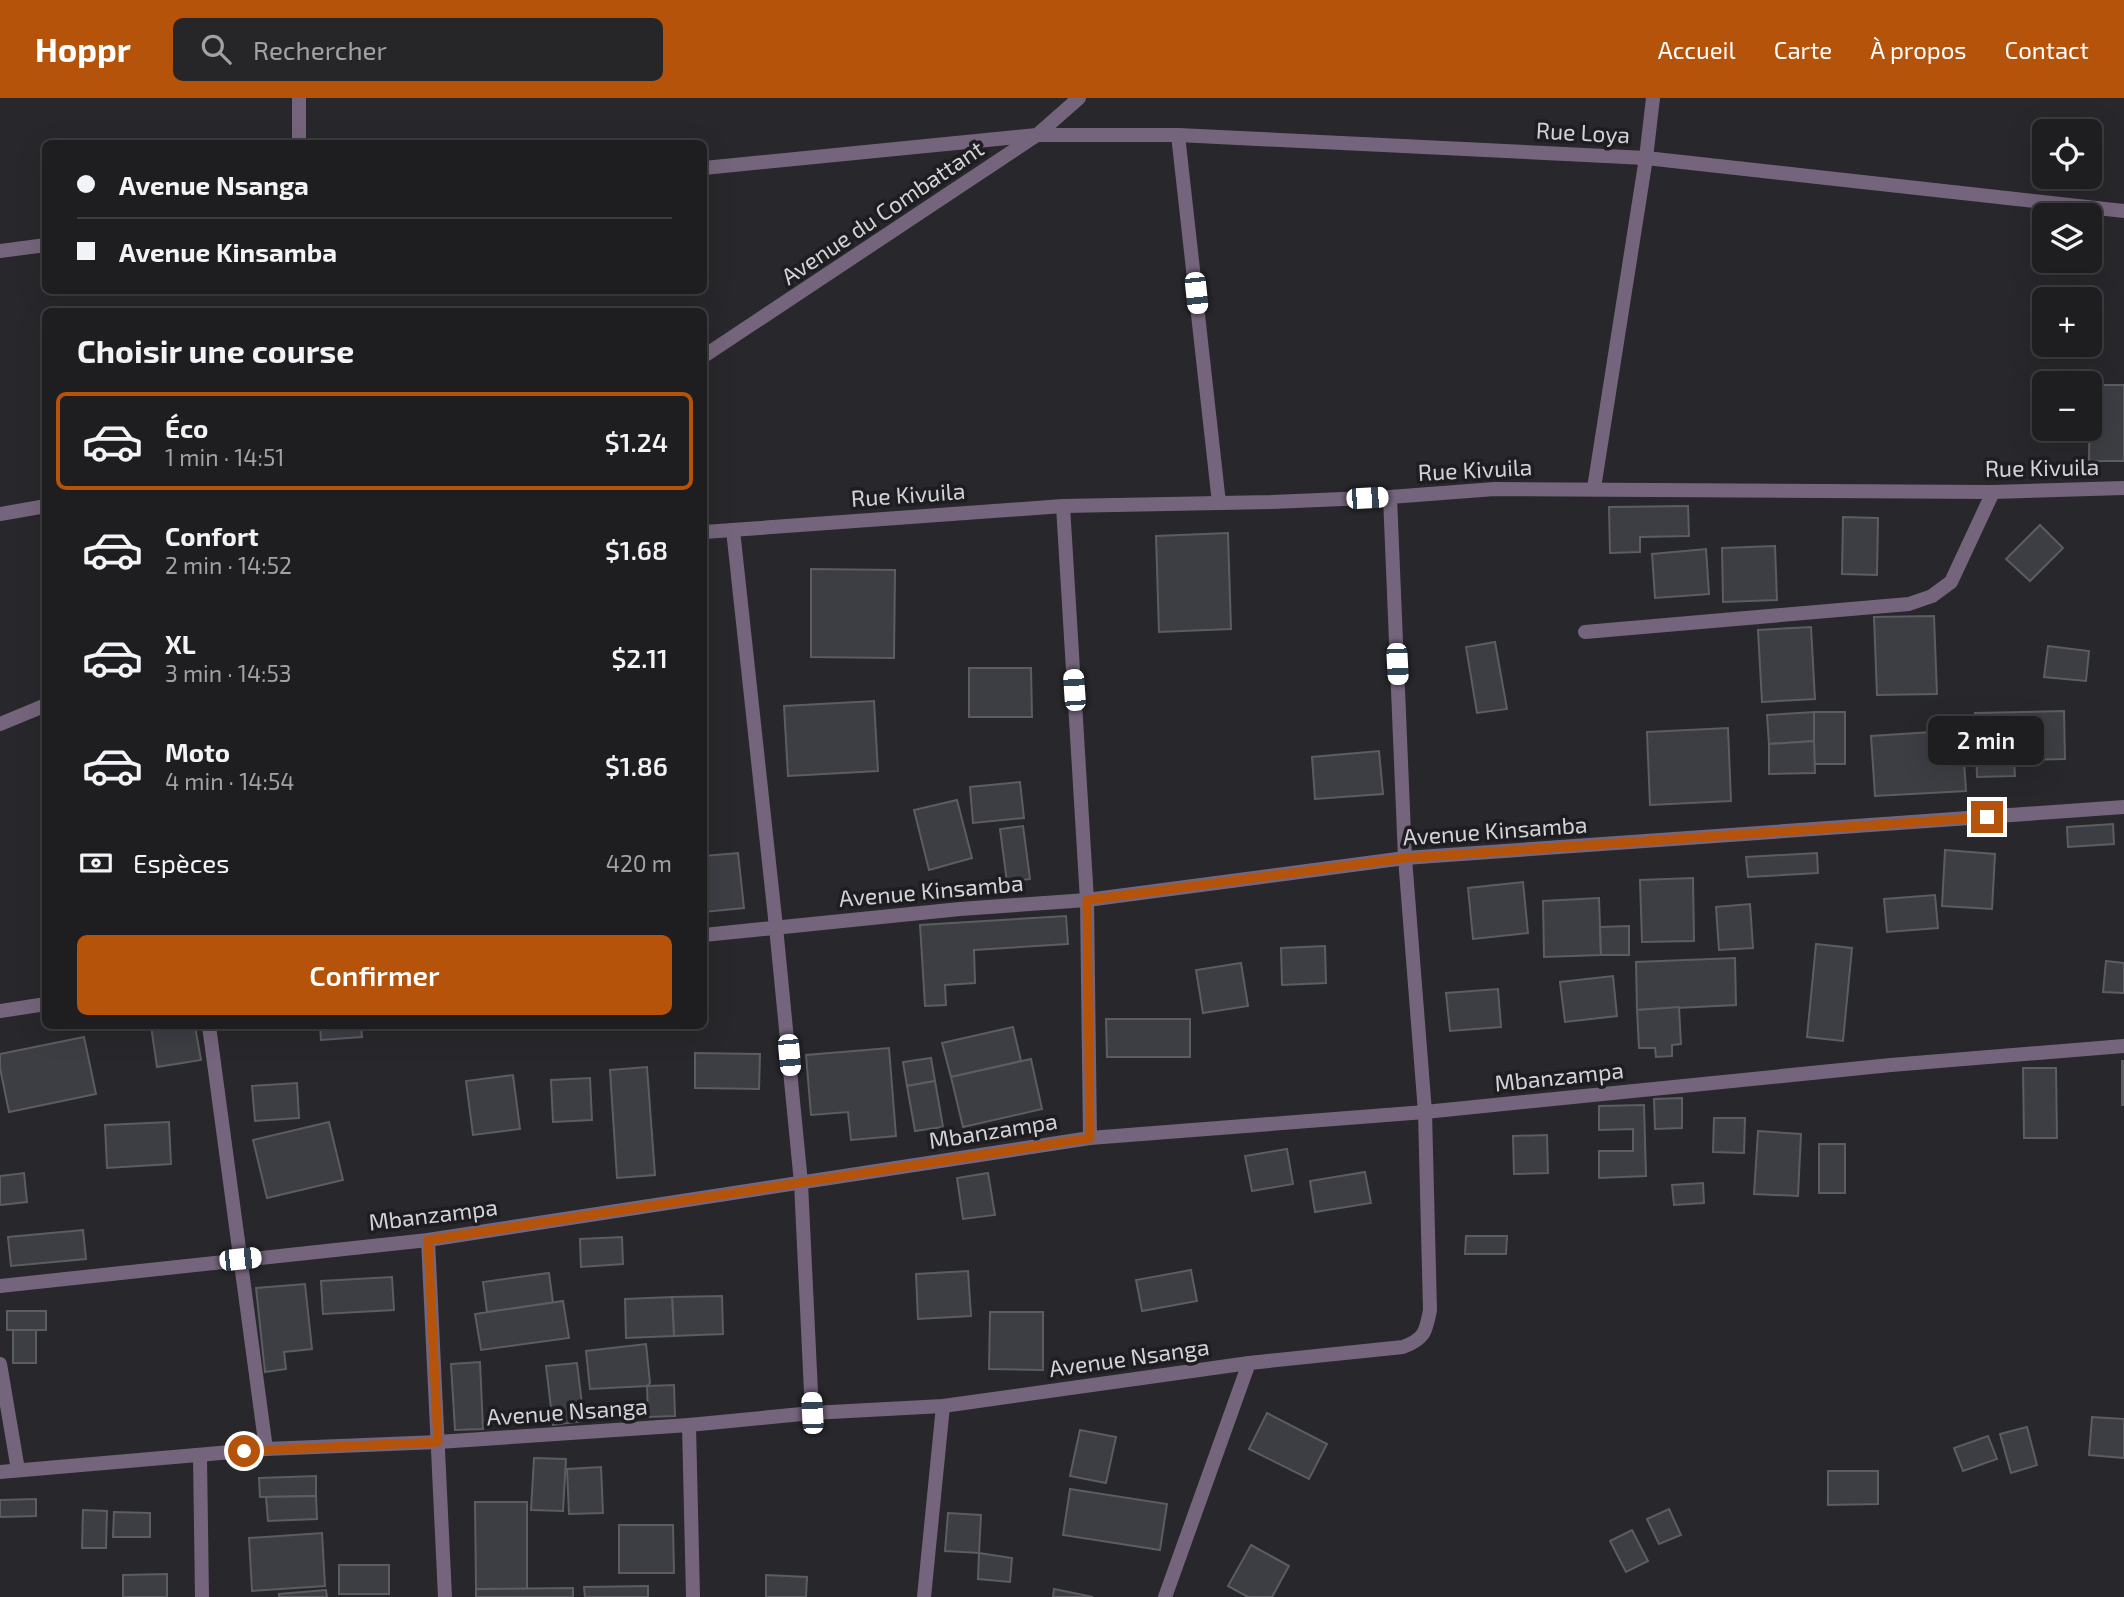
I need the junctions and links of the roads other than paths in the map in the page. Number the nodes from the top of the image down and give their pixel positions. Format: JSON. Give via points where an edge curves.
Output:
{"nodes":[{"id":1,"x":299,"y":98,"type":"edge"},
{"id":2,"x":1079,"y":98,"type":"edge"},
{"id":3,"x":1653,"y":98,"type":"edge"},
{"id":4,"x":1037,"y":135,"type":"junction"},
{"id":5,"x":1178,"y":135,"type":"junction"},
{"id":6,"x":299,"y":140,"type":"edge"},
{"id":7,"x":1646,"y":158,"type":"junction"},
{"id":8,"x":707,"y":168,"type":"edge"},
{"id":9,"x":2124,"y":211,"type":"edge"},
{"id":10,"x":42,"y":246,"type":"edge"},
{"id":11,"x":0,"y":251,"type":"edge"},
{"id":12,"x":707,"y":354,"type":"edge"},
{"id":13,"x":1594,"y":488,"type":"junction"},
{"id":14,"x":2124,"y":488,"type":"edge"},
{"id":15,"x":1993,"y":492,"type":"junction"},
{"id":16,"x":1390,"y":497,"type":"junction"},
{"id":17,"x":1219,"y":503,"type":"junction"},
{"id":18,"x":1063,"y":506,"type":"junction"},
{"id":19,"x":42,"y":507,"type":"edge"},
{"id":20,"x":0,"y":514,"type":"edge"},
{"id":21,"x":733,"y":530,"type":"junction"},
{"id":22,"x":707,"y":532,"type":"edge"},
{"id":23,"x":1585,"y":632,"type":"dead end"},
{"id":24,"x":42,"y":707,"type":"edge"},
{"id":25,"x":0,"y":724,"type":"edge"},
{"id":26,"x":2124,"y":807,"type":"edge"},
{"id":27,"x":1405,"y":858,"type":"junction"},
{"id":28,"x":1087,"y":900,"type":"junction"},
{"id":29,"x":776,"y":927,"type":"junction"},
{"id":30,"x":707,"y":934,"type":"edge"},
{"id":31,"x":42,"y":1004,"type":"edge"},
{"id":32,"x":0,"y":1011,"type":"edge"},
{"id":33,"x":209,"y":1029,"type":"edge"},
{"id":34,"x":2124,"y":1046,"type":"edge"},
{"id":35,"x":1425,"y":1112,"type":"junction"},
{"id":36,"x":1090,"y":1138,"type":"junction"},
{"id":37,"x":801,"y":1183,"type":"junction"},
{"id":38,"x":428,"y":1240,"type":"junction"},
{"id":39,"x":240,"y":1259,"type":"junction"},
{"id":40,"x":0,"y":1286,"type":"edge"},
{"id":41,"x":1249,"y":1363,"type":"junction"},
{"id":42,"x":0,"y":1364,"type":"edge"},
{"id":43,"x":943,"y":1406,"type":"junction"},
{"id":44,"x":812,"y":1413,"type":"junction"},
{"id":45,"x":689,"y":1425,"type":"junction"},
{"id":46,"x":438,"y":1442,"type":"junction"},
{"id":47,"x":266,"y":1449,"type":"junction"},
{"id":48,"x":201,"y":1456,"type":"junction"},
{"id":49,"x":19,"y":1470,"type":"junction"},
{"id":50,"x":0,"y":1472,"type":"edge"},
{"id":51,"x":202,"y":1597,"type":"edge"},
{"id":52,"x":445,"y":1597,"type":"edge"},
{"id":53,"x":693,"y":1597,"type":"edge"},
{"id":54,"x":924,"y":1597,"type":"edge"},
{"id":55,"x":1165,"y":1597,"type":"edge"}],
"edges":[{"from":1,"to":6,"type":"street"},
{"from":2,"to":4,"type":"street","name":"Avenue du Combattant"},
{"from":3,"to":7,"type":"street"},
{"from":4,"to":5,"type":"street","name":"Rue Loya"},
{"from":4,"to":8,"type":"street","name":"Rue Loya"},
{"from":4,"to":12,"type":"street","name":"Avenue du Combattant"},
{"from":5,"to":7,"type":"street","name":"Rue Loya"},
{"from":5,"to":17,"type":"street"},
{"from":7,"to":9,"type":"street","name":"Rue Loya"},
{"from":7,"to":13,"type":"street"},
{"from":10,"to":11,"type":"street"},
{"from":13,"to":15,"type":"street","name":"Rue Kivuila"},
{"from":13,"to":16,"type":"street","name":"Rue Kivuila"},
{"from":14,"to":15,"type":"street","name":"Rue Kivuila"},
{"from":15,"to":23,"type":"street","via":[[1951,582],[1933,596],[1909,604]]},
{"from":16,"to":17,"type":"street","name":"Rue Kivuila"},
{"from":16,"to":27,"type":"street","name":"Avenue Nsanga"},
{"from":17,"to":18,"type":"street","name":"Rue Kivuila"},
{"from":18,"to":21,"type":"street","name":"Rue Kivuila"},
{"from":18,"to":28,"type":"street"},
{"from":19,"to":20,"type":"street"},
{"from":21,"to":22,"type":"street","name":"Rue Kivuila"},
{"from":21,"to":29,"type":"street"},
{"from":24,"to":25,"type":"street"},
{"from":26,"to":27,"type":"street","name":"Avenue Kinsamba"},
{"from":27,"to":28,"type":"street","name":"Avenue Kinsamba"},
{"from":27,"to":35,"type":"street","name":"Avenue Nsanga"},
{"from":28,"to":29,"type":"street","name":"Avenue Kinsamba"},
{"from":28,"to":36,"type":"street"},
{"from":29,"to":30,"type":"street","name":"Avenue Kinsamba"},
{"from":29,"to":37,"type":"street"},
{"from":31,"to":32,"type":"street"},
{"from":33,"to":39,"type":"street"},
{"from":34,"to":35,"type":"street","name":"Mbanzampa"},
{"from":35,"to":36,"type":"street","name":"Mbanzampa"},
{"from":35,"to":41,"type":"street","name":"Avenue Nsanga","via":[[1430,1310],[1426,1330],[1417,1342],[1403,1346]]},
{"from":36,"to":37,"type":"street","name":"Mbanzampa"},
{"from":37,"to":38,"type":"street","name":"Mbanzampa"},
{"from":37,"to":44,"type":"street"},
{"from":38,"to":39,"type":"street","name":"Mbanzampa"},
{"from":38,"to":46,"type":"street"},
{"from":39,"to":40,"type":"street","name":"Mbanzampa"},
{"from":39,"to":47,"type":"street"},
{"from":41,"to":43,"type":"street","name":"Avenue Nsanga"},
{"from":41,"to":55,"type":"street"},
{"from":42,"to":49,"type":"street"},
{"from":43,"to":44,"type":"street","name":"Avenue Nsanga"},
{"from":43,"to":54,"type":"street"},
{"from":44,"to":45,"type":"street","name":"Avenue Nsanga"},
{"from":45,"to":46,"type":"street","name":"Avenue Nsanga"},
{"from":45,"to":53,"type":"street"},
{"from":46,"to":47,"type":"street","name":"Avenue Nsanga"},
{"from":46,"to":52,"type":"street"},
{"from":47,"to":48,"type":"street","name":"Avenue Nsanga"},
{"from":48,"to":49,"type":"street","name":"Avenue Nsanga"},
{"from":48,"to":51,"type":"street"},
{"from":49,"to":50,"type":"street","name":"Avenue Nsanga"}]}
